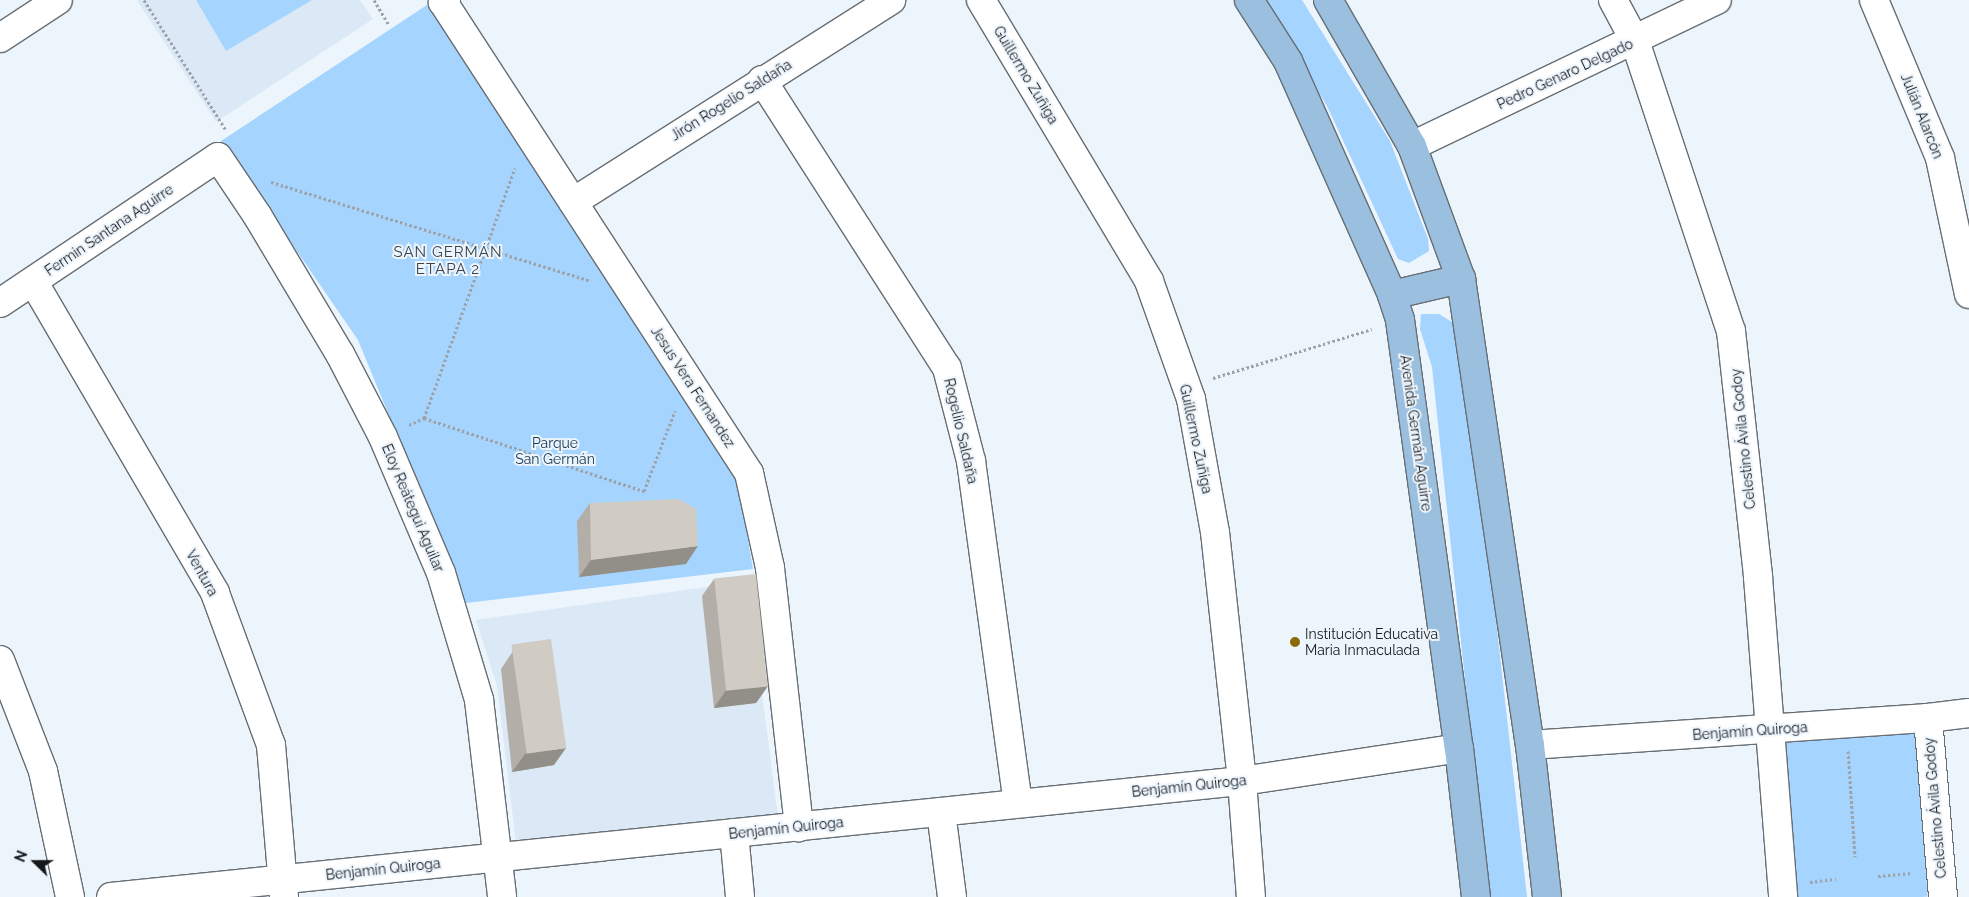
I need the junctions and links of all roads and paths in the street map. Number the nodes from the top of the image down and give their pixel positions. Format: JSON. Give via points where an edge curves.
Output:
{"nodes":[{"id":1,"x":58,"y":0,"type":"edge"},
{"id":2,"x":144,"y":0,"type":"edge"},
{"id":3,"x":374,"y":0,"type":"edge"},
{"id":4,"x":891,"y":0,"type":"edge"},
{"id":5,"x":981,"y":0,"type":"edge"},
{"id":6,"x":1249,"y":0,"type":"edge"},
{"id":7,"x":1328,"y":0,"type":"edge"},
{"id":8,"x":1613,"y":0,"type":"edge"},
{"id":9,"x":1717,"y":0,"type":"edge"},
{"id":10,"x":1874,"y":0,"type":"edge"},
{"id":11,"x":444,"y":1,"type":"edge"},
{"id":12,"x":389,"y":25,"type":"dead end"},
{"id":13,"x":0,"y":38,"type":"edge"},
{"id":14,"x":1635,"y":41,"type":"junction"},
{"id":15,"x":762,"y":80,"type":"junction"},
{"id":16,"x":528,"y":132,"type":"junction"},
{"id":17,"x":1412,"y":146,"type":"junction"},
{"id":18,"x":224,"y":153,"type":"junction"},
{"id":19,"x":1959,"y":197,"type":"edge"},
{"id":20,"x":573,"y":202,"type":"junction"},
{"id":21,"x":487,"y":249,"type":"junction"},
{"id":22,"x":1461,"y":279,"type":"junction"},
{"id":23,"x":33,"y":281,"type":"junction"},
{"id":24,"x":633,"y":294,"type":"junction"},
{"id":25,"x":1969,"y":294,"type":"edge"},
{"id":26,"x":0,"y":303,"type":"edge"},
{"id":27,"x":1396,"y":308,"type":"junction"},
{"id":28,"x":688,"y":379,"type":"junction"},
{"id":29,"x":1186,"y":386,"type":"junction"},
{"id":30,"x":424,"y":418,"type":"junction"},
{"id":31,"x":384,"y":437,"type":"junction"},
{"id":32,"x":0,"y":660,"type":"edge"},
{"id":33,"x":1969,"y":713,"type":"edge"},
{"id":34,"x":1928,"y":718,"type":"junction"},
{"id":35,"x":1770,"y":730,"type":"junction"},
{"id":36,"x":1847,"y":744,"type":"dead end"},
{"id":37,"x":1530,"y":745,"type":"junction"},
{"id":38,"x":1459,"y":748,"type":"junction"},
{"id":39,"x":1242,"y":781,"type":"junction"},
{"id":40,"x":1018,"y":803,"type":"junction"},
{"id":41,"x":941,"y":812,"type":"junction"},
{"id":42,"x":798,"y":827,"type":"junction"},
{"id":43,"x":734,"y":833,"type":"junction"},
{"id":44,"x":499,"y":857,"type":"junction"},
{"id":45,"x":1856,"y":858,"type":"dead end"},
{"id":46,"x":1914,"y":873,"type":"dead end"},
{"id":47,"x":1878,"y":876,"type":"dead end"},
{"id":48,"x":1836,"y":879,"type":"dead end"},
{"id":49,"x":284,"y":888,"type":"edge"},
{"id":50,"x":1792,"y":890,"type":"edge"},
{"id":51,"x":70,"y":897,"type":"edge"},
{"id":52,"x":111,"y":897,"type":"edge"},
{"id":53,"x":502,"y":897,"type":"edge"},
{"id":54,"x":740,"y":897,"type":"edge"},
{"id":55,"x":952,"y":897,"type":"edge"},
{"id":56,"x":1251,"y":897,"type":"edge"},
{"id":57,"x":1476,"y":897,"type":"edge"},
{"id":58,"x":1547,"y":897,"type":"edge"},
{"id":59,"x":1943,"y":897,"type":"edge"}],
"edges":[{"from":1,"to":13,"type":"street"},
{"from":2,"to":18,"type":"path"},
{"from":3,"to":12,"type":"path"},
{"from":4,"to":15,"type":"street","name":"Jirón Rogelio Saldaña"},
{"from":5,"to":29,"type":"street","name":"Guillermo Zuñiga","via":[[1149,281]]},
{"from":6,"to":27,"type":"main road","name":"Avenida Germán Aguirre","via":[[1288,61]]},
{"from":7,"to":17,"type":"main road"},
{"from":8,"to":14,"type":"street","name":"Celestino Ávila Godoy"},
{"from":9,"to":14,"type":"street","name":"Pedro Genaro Delgado"},
{"from":10,"to":19,"type":"street","name":"Julián Alarcón"},
{"from":11,"to":16,"type":"street","name":"Jesus Vera Fernandez"},
{"from":14,"to":17,"type":"street","name":"Pedro Genaro Delgado"},
{"from":14,"to":35,"type":"street","name":"Celestino Ávila Godoy","via":[[1731,332],[1758,577]]},
{"from":15,"to":20,"type":"street","name":"Jirón Rogelio Saldaña"},
{"from":15,"to":40,"type":"street","name":"Rogeliio Saldaña","via":[[947,368],[971,461]]},
{"from":16,"to":20,"type":"street","name":"Jesus Vera Fernandez"},
{"from":16,"to":21,"type":"path"},
{"from":17,"to":22,"type":"main road"},
{"from":18,"to":21,"type":"path"},
{"from":18,"to":23,"type":"street","name":"Fermin Santana Aguirre"},
{"from":18,"to":31,"type":"street","name":"Eloy Reátegui Aguilar"},
{"from":19,"to":25,"type":"street","name":"Julián Alarcón"},
{"from":20,"to":24,"type":"street","name":"Jesus Vera Fernandez"},
{"from":21,"to":24,"type":"path"},
{"from":21,"to":30,"type":"path"},
{"from":22,"to":27,"type":"main road"},
{"from":22,"to":37,"type":"main road"},
{"from":23,"to":26,"type":"street","name":"Fermin Santana Aguirre"},
{"from":23,"to":49,"type":"street","name":"Ventura","via":[[215,593],[271,745]]},
{"from":24,"to":28,"type":"street","name":"Jesus Vera Fernandez"},
{"from":27,"to":29,"type":"path"},
{"from":27,"to":38,"type":"main road","name":"Avenida Germán Aguirre"},
{"from":28,"to":30,"type":"path","via":[[644,491]]},
{"from":28,"to":42,"type":"street","name":"Jesus Vera Fernandez","via":[[749,473],[770,568]]},
{"from":29,"to":39,"type":"street","name":"Guillermo Zuñiga","via":[[1215,532]]},
{"from":30,"to":31,"type":"path"},
{"from":31,"to":44,"type":"street","name":"Eloy Reátegui Aguilar","via":[[441,573],[479,700]]},
{"from":32,"to":51,"type":"street","via":[[43,771]]},
{"from":33,"to":34,"type":"street","name":"Benjamín Quiroga"},
{"from":34,"to":35,"type":"street","name":"Benjamín Quiroga"},
{"from":34,"to":59,"type":"street","name":"Celestino Ávila Godoy"},
{"from":35,"to":37,"type":"street","name":"Benjamín Quiroga"},
{"from":35,"to":50,"type":"street","name":"Celestino Ávila Godoy"},
{"from":36,"to":45,"type":"path"},
{"from":37,"to":58,"type":"main road"},
{"from":38,"to":39,"type":"street","name":"Benjamín Quiroga"},
{"from":38,"to":57,"type":"main road","name":"Avenida Germán Aguirre"},
{"from":39,"to":40,"type":"street","name":"Benjamín Quiroga"},
{"from":39,"to":56,"type":"street","name":"Guillermo Zuñiga"},
{"from":40,"to":41,"type":"street","name":"Benjamín Quiroga"},
{"from":41,"to":42,"type":"street","name":"Benjamín Quiroga"},
{"from":41,"to":55,"type":"street"},
{"from":42,"to":43,"type":"street","name":"Benjamín Quiroga"},
{"from":43,"to":44,"type":"street","name":"Benjamín Quiroga"},
{"from":43,"to":54,"type":"street"},
{"from":44,"to":49,"type":"street","name":"Benjamín Quiroga"},
{"from":44,"to":53,"type":"street","name":"Eloy Reátegui Aguilar"},
{"from":46,"to":47,"type":"path"},
{"from":48,"to":50,"type":"path"},
{"from":49,"to":52,"type":"street","name":"Benjamín Quiroga"}]}
